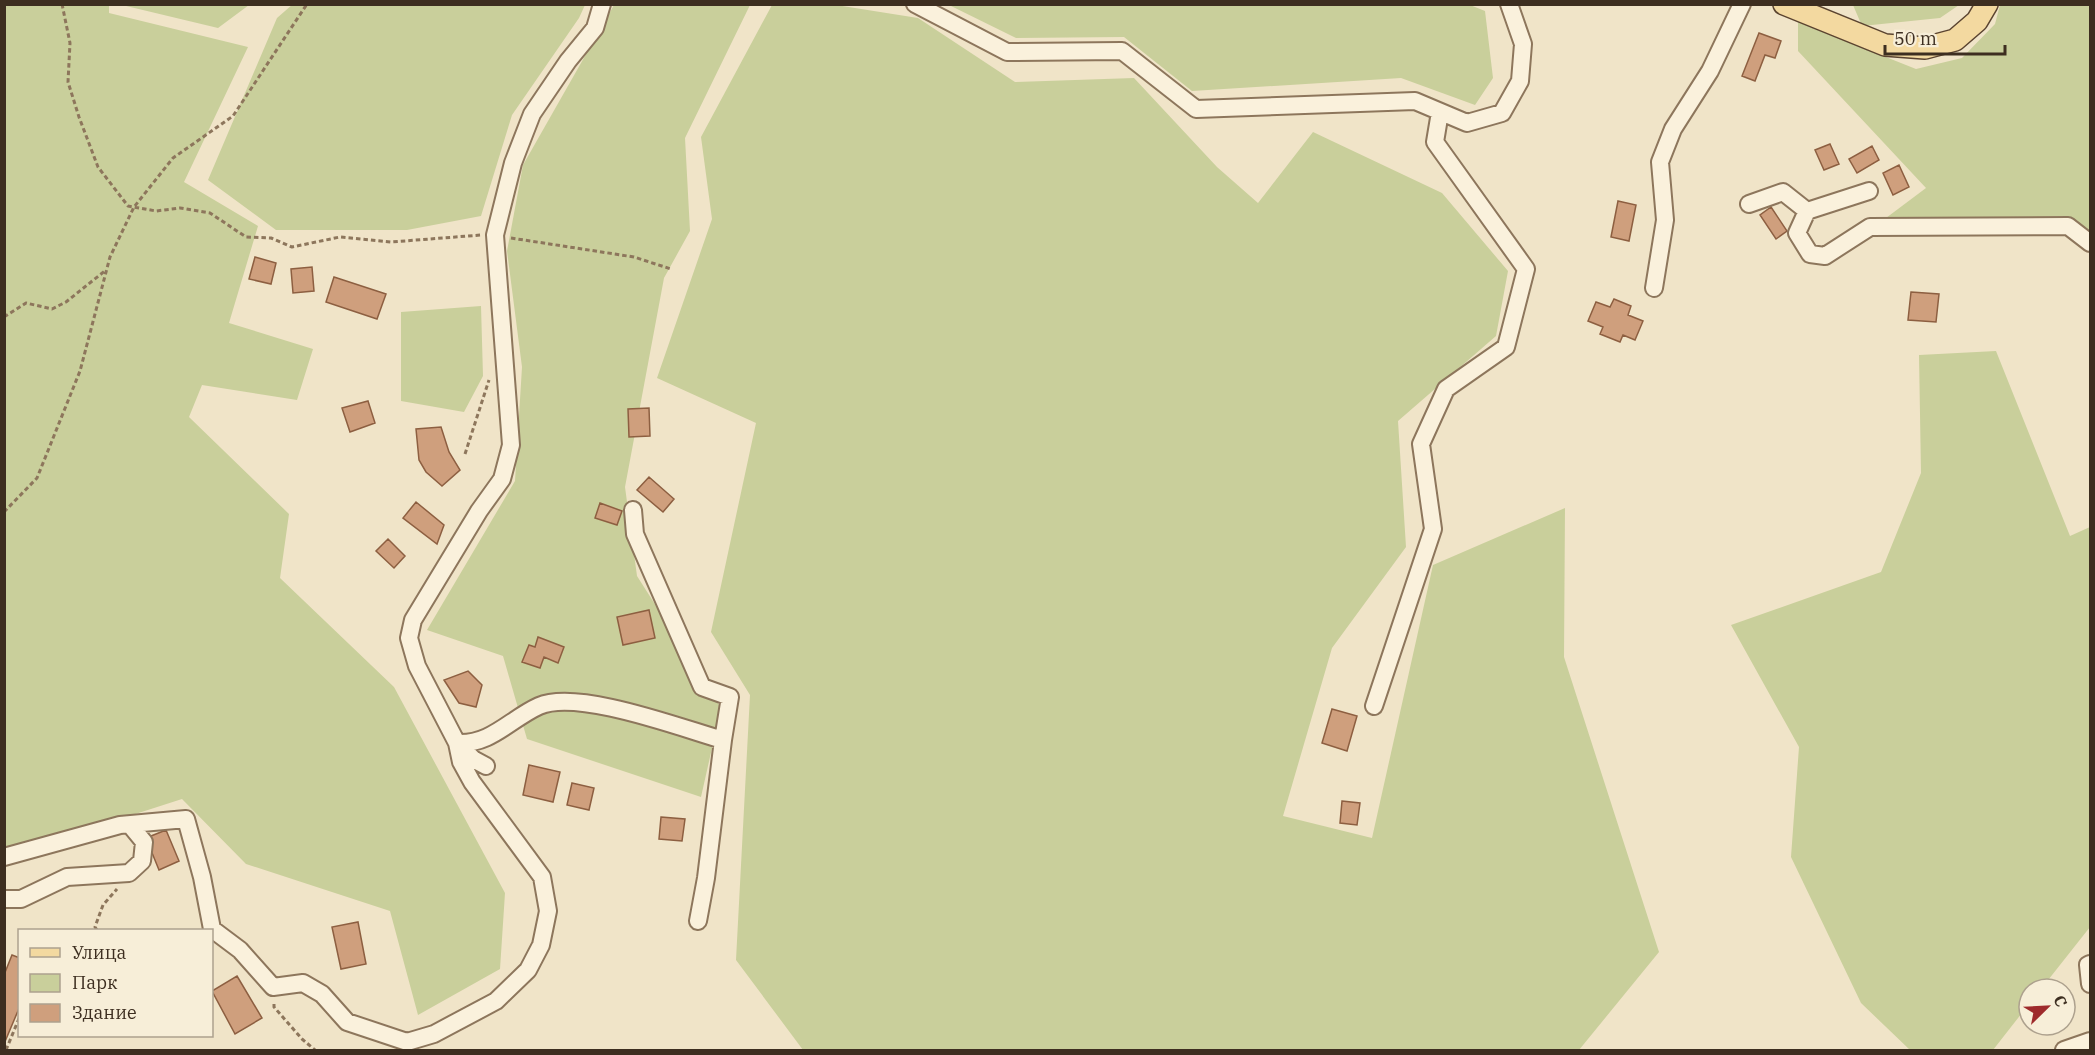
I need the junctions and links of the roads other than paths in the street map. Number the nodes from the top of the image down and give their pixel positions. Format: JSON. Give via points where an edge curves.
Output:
{"nodes":[{"id":1,"x":602,"y":4,"type":"edge"},
{"id":2,"x":915,"y":4,"type":"edge"},
{"id":3,"x":1509,"y":4,"type":"edge"},
{"id":4,"x":1742,"y":4,"type":"edge"},
{"id":5,"x":1784,"y":4,"type":"edge"},
{"id":6,"x":1987,"y":4,"type":"edge"},
{"id":7,"x":1440,"y":112,"type":"junction"},
{"id":8,"x":1869,"y":191,"type":"dead end"},
{"id":9,"x":1749,"y":204,"type":"dead end"},
{"id":10,"x":1807,"y":211,"type":"junction"},
{"id":11,"x":2091,"y":243,"type":"edge"},
{"id":12,"x":1654,"y":288,"type":"dead end"},
{"id":13,"x":633,"y":510,"type":"dead end"},
{"id":14,"x":1374,"y":706,"type":"dead end"},
{"id":15,"x":723,"y":740,"type":"junction"},
{"id":16,"x":457,"y":744,"type":"junction"},
{"id":17,"x":486,"y":766,"type":"dead end"},
{"id":18,"x":130,"y":825,"type":"junction"},
{"id":19,"x":4,"y":857,"type":"edge"},
{"id":20,"x":4,"y":899,"type":"edge"},
{"id":21,"x":698,"y":921,"type":"dead end"},
{"id":22,"x":212,"y":929,"type":"edge"},
{"id":23,"x":213,"y":931,"type":"edge"},
{"id":24,"x":2091,"y":964,"type":"edge"},
{"id":25,"x":2091,"y":984,"type":"edge"},
{"id":26,"x":2091,"y":1041,"type":"edge"},
{"id":27,"x":2064,"y":1050,"type":"edge"}],
"edges":[{"from":1,"to":16,"type":"lane","via":[[595,28],[532,114],[513,163],[495,235],[511,445],[502,479],[413,620],[409,638],[417,666]]},
{"from":2,"to":7,"type":"lane","via":[[1007,52],[1122,51],[1197,109],[1415,101]]},
{"from":3,"to":7,"type":"lane","via":[[1523,44],[1520,81],[1502,112],[1467,123]]},
{"from":4,"to":12,"type":"lane","via":[[1710,71],[1673,129],[1660,162],[1665,220]]},
{"from":5,"to":6,"type":"main road","via":[[1885,45],[1925,48],[1955,40],[1977,21]]},
{"from":7,"to":14,"type":"lane","via":[[1435,142],[1526,269],[1506,347],[1446,389],[1421,444],[1433,529]]},
{"from":8,"to":10,"type":"lane"},
{"from":9,"to":10,"type":"lane","via":[[1784,192]]},
{"from":10,"to":11,"type":"lane","via":[[1797,233],[1810,254],[1825,256],[1870,228],[2068,226]]},
{"from":13,"to":15,"type":"lane","via":[[634,534],[702,687],[730,697]]},
{"from":15,"to":16,"type":"lane","via":[[612,708],[564,701],[540,706],[472,744]]},
{"from":15,"to":21,"type":"lane"},
{"from":16,"to":17,"type":"lane"},
{"from":16,"to":23,"type":"lane","via":[[472,782],[542,878],[548,911],[541,945],[528,970],[496,1001],[434,1034],[407,1042],[347,1022],[322,994],[303,983],[273,987],[240,950]]},
{"from":18,"to":19,"type":"lane"},
{"from":18,"to":20,"type":"lane","via":[[144,842],[142,861],[129,873],[67,877],[21,899]]},
{"from":18,"to":22,"type":"lane","via":[[186,819]]},
{"from":24,"to":25,"type":"lane"},
{"from":26,"to":27,"type":"lane"}]}
